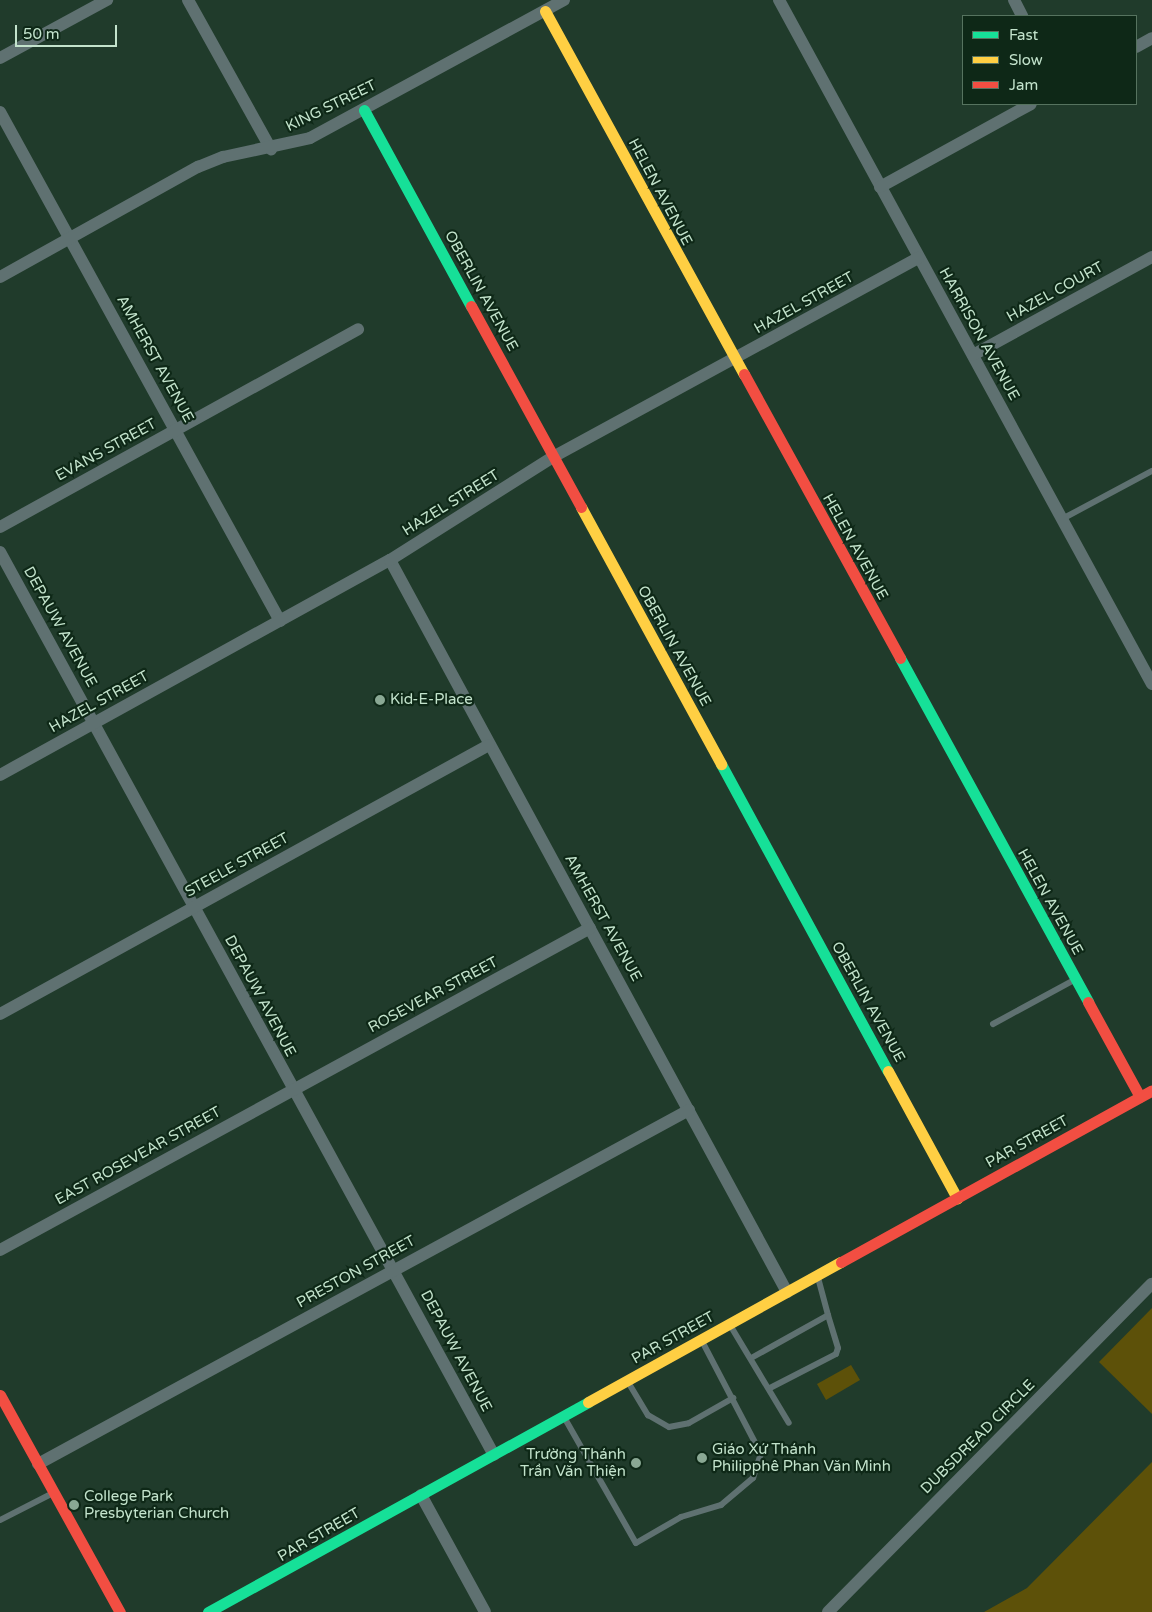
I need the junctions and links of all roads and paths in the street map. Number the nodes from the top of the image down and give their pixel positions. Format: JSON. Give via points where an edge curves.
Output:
{"nodes":[{"id":1,"x":107,"y":0,"type":"edge"},
{"id":2,"x":188,"y":0,"type":"edge"},
{"id":3,"x":564,"y":0,"type":"edge"},
{"id":4,"x":779,"y":0,"type":"edge"},
{"id":5,"x":1014,"y":0,"type":"edge"},
{"id":6,"x":545,"y":11,"type":"junction"},
{"id":7,"x":1022,"y":15,"type":"edge"},
{"id":8,"x":1152,"y":39,"type":"edge"},
{"id":9,"x":1137,"y":46,"type":"edge"},
{"id":10,"x":0,"y":58,"type":"edge"},
{"id":11,"x":1028,"y":105,"type":"edge"},
{"id":12,"x":364,"y":110,"type":"junction"},
{"id":13,"x":0,"y":112,"type":"edge"},
{"id":14,"x":271,"y":149,"type":"junction"},
{"id":15,"x":880,"y":186,"type":"junction"},
{"id":16,"x":71,"y":239,"type":"junction"},
{"id":17,"x":1152,"y":257,"type":"edge"},
{"id":18,"x":918,"y":258,"type":"junction"},
{"id":19,"x":0,"y":277,"type":"edge"},
{"id":20,"x":358,"y":329,"type":"dead end"},
{"id":21,"x":973,"y":355,"type":"junction"},
{"id":22,"x":735,"y":361,"type":"junction"},
{"id":23,"x":175,"y":430,"type":"junction"},
{"id":24,"x":553,"y":457,"type":"junction"},
{"id":25,"x":1152,"y":471,"type":"edge"},
{"id":26,"x":1062,"y":519,"type":"junction"},
{"id":27,"x":0,"y":528,"type":"edge"},
{"id":28,"x":0,"y":552,"type":"edge"},
{"id":29,"x":390,"y":560,"type":"junction"},
{"id":30,"x":280,"y":622,"type":"junction"},
{"id":31,"x":1152,"y":684,"type":"edge"},
{"id":32,"x":94,"y":723,"type":"junction"},
{"id":33,"x":489,"y":745,"type":"junction"},
{"id":34,"x":0,"y":775,"type":"edge"},
{"id":35,"x":194,"y":907,"type":"junction"},
{"id":36,"x":590,"y":928,"type":"junction"},
{"id":37,"x":1075,"y":979,"type":"junction"},
{"id":38,"x":0,"y":1014,"type":"edge"},
{"id":39,"x":993,"y":1024,"type":"dead end"},
{"id":40,"x":292,"y":1090,"type":"junction"},
{"id":41,"x":1152,"y":1090,"type":"edge"},
{"id":42,"x":1140,"y":1097,"type":"junction"},
{"id":43,"x":689,"y":1110,"type":"junction"},
{"id":44,"x":956,"y":1198,"type":"junction"},
{"id":45,"x":0,"y":1250,"type":"edge"},
{"id":46,"x":394,"y":1270,"type":"junction"},
{"id":47,"x":818,"y":1275,"type":"junction"},
{"id":48,"x":1152,"y":1284,"type":"edge"},
{"id":49,"x":787,"y":1292,"type":"junction"},
{"id":50,"x":828,"y":1315,"type":"junction"},
{"id":51,"x":729,"y":1324,"type":"junction"},
{"id":52,"x":701,"y":1340,"type":"junction"},
{"id":53,"x":752,"y":1358,"type":"junction"},
{"id":54,"x":628,"y":1380,"type":"junction"},
{"id":55,"x":770,"y":1388,"type":"junction"},
{"id":56,"x":0,"y":1395,"type":"edge"},
{"id":57,"x":733,"y":1398,"type":"junction"},
{"id":58,"x":564,"y":1416,"type":"junction"},
{"id":59,"x":789,"y":1423,"type":"dead end"},
{"id":60,"x":494,"y":1455,"type":"junction"},
{"id":61,"x":38,"y":1464,"type":"junction"},
{"id":62,"x":54,"y":1492,"type":"junction"},
{"id":63,"x":421,"y":1495,"type":"junction"},
{"id":64,"x":0,"y":1520,"type":"edge"},
{"id":65,"x":120,"y":1612,"type":"edge"},
{"id":66,"x":208,"y":1612,"type":"edge"},
{"id":67,"x":485,"y":1612,"type":"edge"},
{"id":68,"x":828,"y":1612,"type":"edge"}],
"edges":[{"from":1,"to":10,"type":"street"},
{"from":2,"to":14,"type":"street"},
{"from":3,"to":6,"type":"street","name":"KING STREET"},
{"from":4,"to":15,"type":"street","name":"HARRISON AVENUE"},
{"from":5,"to":7,"type":"street"},
{"from":6,"to":12,"type":"street","name":"KING STREET"},
{"from":6,"to":22,"type":"street","name":"HELEN AVENUE"},
{"from":8,"to":9,"type":"street"},
{"from":11,"to":15,"type":"street"},
{"from":12,"to":14,"type":"street","name":"KING STREET","via":[[310,138]]},
{"from":12,"to":24,"type":"street","name":"OBERLIN AVENUE"},
{"from":13,"to":16,"type":"street","name":"AMHERST AVENUE"},
{"from":14,"to":16,"type":"street","name":"KING STREET","via":[[223,157],[198,168]]},
{"from":15,"to":18,"type":"street","name":"HARRISON AVENUE"},
{"from":16,"to":19,"type":"street","name":"KING STREET"},
{"from":16,"to":23,"type":"street","name":"AMHERST AVENUE"},
{"from":17,"to":21,"type":"street","name":"HAZEL COURT"},
{"from":18,"to":21,"type":"street","name":"HARRISON AVENUE"},
{"from":18,"to":22,"type":"street","name":"HAZEL STREET"},
{"from":20,"to":23,"type":"street","name":"EVANS STREET"},
{"from":21,"to":26,"type":"street","name":"HARRISON AVENUE"},
{"from":22,"to":24,"type":"street","name":"HAZEL STREET"},
{"from":22,"to":37,"type":"street","name":"HELEN AVENUE"},
{"from":23,"to":27,"type":"street","name":"EVANS STREET"},
{"from":23,"to":30,"type":"street","name":"AMHERST AVENUE"},
{"from":24,"to":29,"type":"street","name":"HAZEL STREET"},
{"from":24,"to":44,"type":"street","name":"OBERLIN AVENUE"},
{"from":25,"to":26,"type":"lane"},
{"from":26,"to":31,"type":"street","name":"HARRISON AVENUE"},
{"from":28,"to":32,"type":"street","name":"DEPAUW AVENUE"},
{"from":29,"to":30,"type":"street","name":"HAZEL STREET"},
{"from":29,"to":33,"type":"street","name":"AMHERST AVENUE"},
{"from":30,"to":32,"type":"street","name":"HAZEL STREET"},
{"from":32,"to":34,"type":"street","name":"HAZEL STREET"},
{"from":32,"to":35,"type":"street","name":"DEPAUW AVENUE"},
{"from":33,"to":35,"type":"street","name":"STEELE STREET"},
{"from":33,"to":36,"type":"street","name":"AMHERST AVENUE"},
{"from":35,"to":38,"type":"street","name":"STEELE STREET"},
{"from":35,"to":40,"type":"street","name":"DEPAUW AVENUE"},
{"from":36,"to":40,"type":"street","name":"ROSEVEAR STREET"},
{"from":36,"to":43,"type":"street","name":"AMHERST AVENUE"},
{"from":37,"to":39,"type":"lane"},
{"from":37,"to":42,"type":"street","name":"HELEN AVENUE"},
{"from":40,"to":45,"type":"street","name":"EAST ROSEVEAR STREET"},
{"from":40,"to":46,"type":"street","name":"DEPAUW AVENUE"},
{"from":41,"to":42,"type":"street","name":"PAR STREET"},
{"from":42,"to":44,"type":"street","name":"PAR STREET"},
{"from":43,"to":46,"type":"street","name":"PRESTON STREET"},
{"from":43,"to":49,"type":"street","name":"AMHERST AVENUE"},
{"from":44,"to":47,"type":"street","name":"PAR STREET"},
{"from":46,"to":60,"type":"street","name":"DEPAUW AVENUE"},
{"from":46,"to":61,"type":"street","name":"PRESTON STREET"},
{"from":47,"to":49,"type":"street","name":"PAR STREET"},
{"from":47,"to":50,"type":"lane"},
{"from":48,"to":68,"type":"street","name":"DUBSDREAD CIRCLE"},
{"from":49,"to":51,"type":"street","name":"PAR STREET"},
{"from":50,"to":53,"type":"lane"},
{"from":50,"to":55,"type":"lane","via":[[838,1352]]},
{"from":51,"to":52,"type":"street","name":"PAR STREET"},
{"from":51,"to":53,"type":"lane"},
{"from":52,"to":54,"type":"street","name":"PAR STREET"},
{"from":52,"to":57,"type":"lane"},
{"from":53,"to":55,"type":"lane"},
{"from":54,"to":57,"type":"lane","via":[[648,1415],[669,1427],[689,1423]]},
{"from":54,"to":58,"type":"street","name":"PAR STREET"},
{"from":55,"to":59,"type":"lane"},
{"from":56,"to":61,"type":"street"},
{"from":57,"to":58,"type":"lane","via":[[760,1446],[761,1460],[753,1478],[721,1505],[682,1518],[636,1543]]},
{"from":58,"to":60,"type":"street","name":"PAR STREET"},
{"from":60,"to":63,"type":"street","name":"PAR STREET"},
{"from":61,"to":62,"type":"street"},
{"from":62,"to":64,"type":"lane"},
{"from":62,"to":65,"type":"street"},
{"from":63,"to":66,"type":"street","name":"PAR STREET"},
{"from":63,"to":67,"type":"street"}]}
